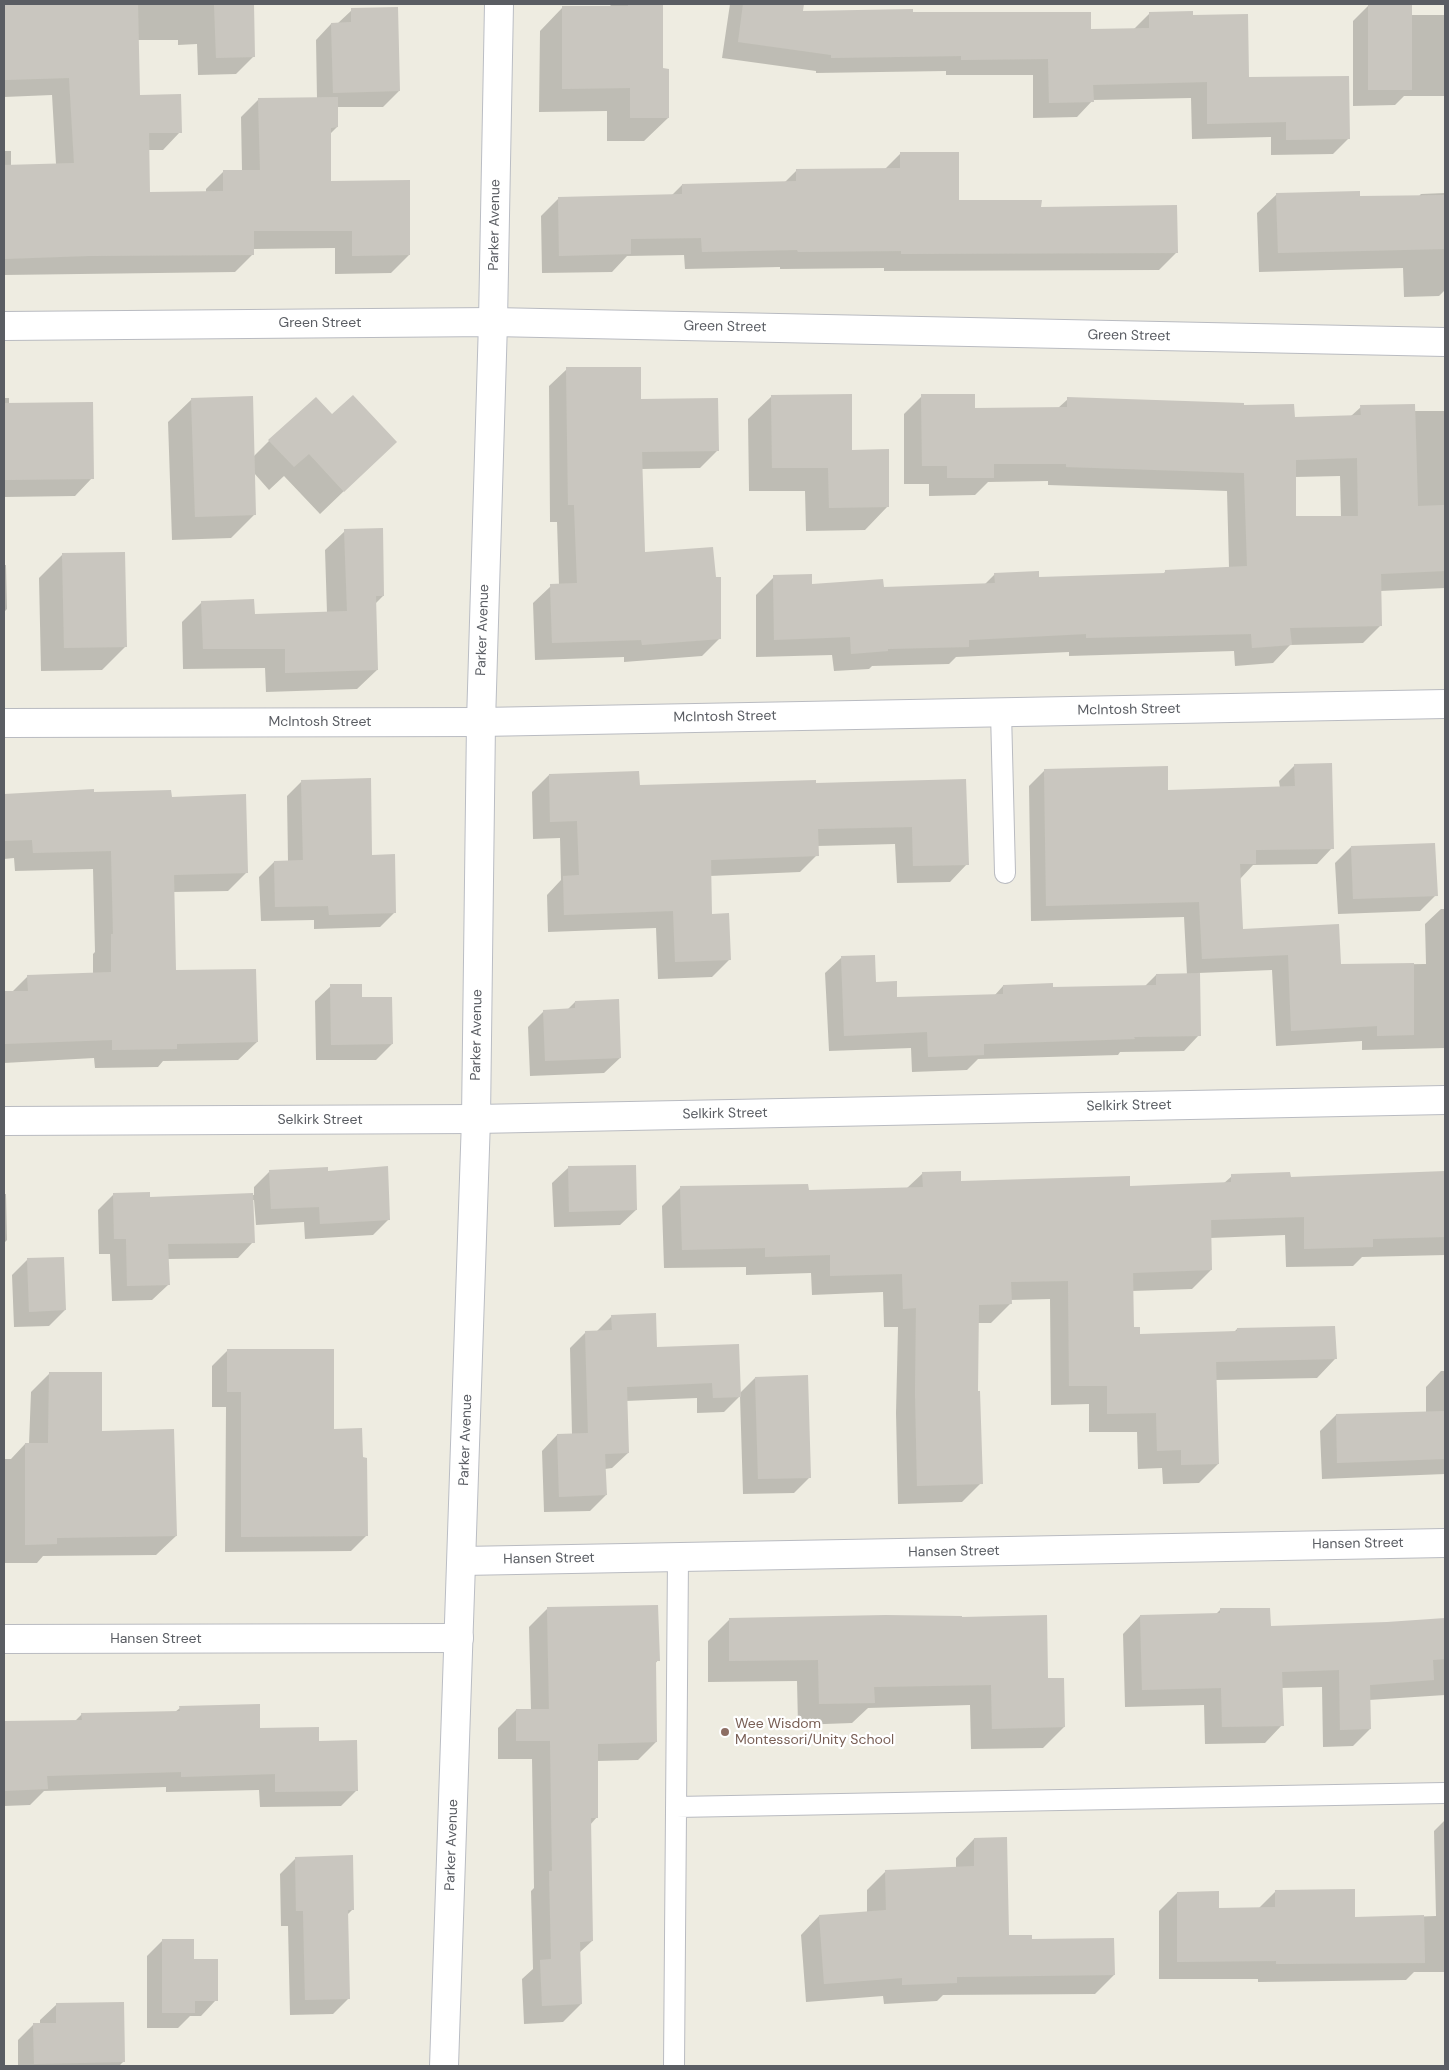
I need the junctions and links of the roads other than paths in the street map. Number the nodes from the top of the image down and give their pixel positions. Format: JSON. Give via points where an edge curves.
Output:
{"nodes":[{"id":1,"x":500,"y":4,"type":"edge"},
{"id":2,"x":493,"y":322,"type":"junction"},
{"id":3,"x":4,"y":326,"type":"edge"},
{"id":4,"x":1445,"y":342,"type":"edge"},
{"id":5,"x":1445,"y":704,"type":"edge"},
{"id":6,"x":1000,"y":712,"type":"junction"},
{"id":7,"x":4,"y":722,"type":"edge"},
{"id":8,"x":480,"y":722,"type":"junction"},
{"id":9,"x":1005,"y":873,"type":"dead end"},
{"id":10,"x":1445,"y":1100,"type":"edge"},
{"id":11,"x":476,"y":1119,"type":"junction"},
{"id":12,"x":4,"y":1121,"type":"edge"},
{"id":13,"x":1445,"y":1543,"type":"edge"},
{"id":14,"x":678,"y":1557,"type":"junction"},
{"id":15,"x":462,"y":1561,"type":"junction"},
{"id":16,"x":4,"y":1638,"type":"edge"},
{"id":17,"x":459,"y":1638,"type":"junction"},
{"id":18,"x":1445,"y":1793,"type":"edge"},
{"id":19,"x":676,"y":1807,"type":"junction"},
{"id":20,"x":444,"y":2066,"type":"edge"},
{"id":21,"x":674,"y":2066,"type":"edge"}],
"edges":[{"from":1,"to":2,"type":"street","name":"Parker Avenue"},
{"from":2,"to":3,"type":"street","name":"Green Street"},
{"from":2,"to":4,"type":"street","name":"Green Street"},
{"from":2,"to":8,"type":"street","name":"Parker Avenue"},
{"from":5,"to":6,"type":"street","name":"McIntosh Street"},
{"from":6,"to":8,"type":"street","name":"McIntosh Street"},
{"from":6,"to":9,"type":"lane"},
{"from":7,"to":8,"type":"street","name":"McIntosh Street"},
{"from":8,"to":11,"type":"street","name":"Parker Avenue"},
{"from":10,"to":11,"type":"street","name":"Selkirk Street"},
{"from":11,"to":12,"type":"street","name":"Selkirk Street"},
{"from":11,"to":15,"type":"street","name":"Parker Avenue"},
{"from":13,"to":14,"type":"street","name":"Hansen Street"},
{"from":14,"to":15,"type":"street","name":"Hansen Street"},
{"from":14,"to":19,"type":"lane"},
{"from":15,"to":17,"type":"street","name":"Parker Avenue"},
{"from":16,"to":17,"type":"street","name":"Hansen Street"},
{"from":17,"to":20,"type":"street","name":"Parker Avenue"},
{"from":18,"to":19,"type":"lane"},
{"from":19,"to":21,"type":"lane"}]}
